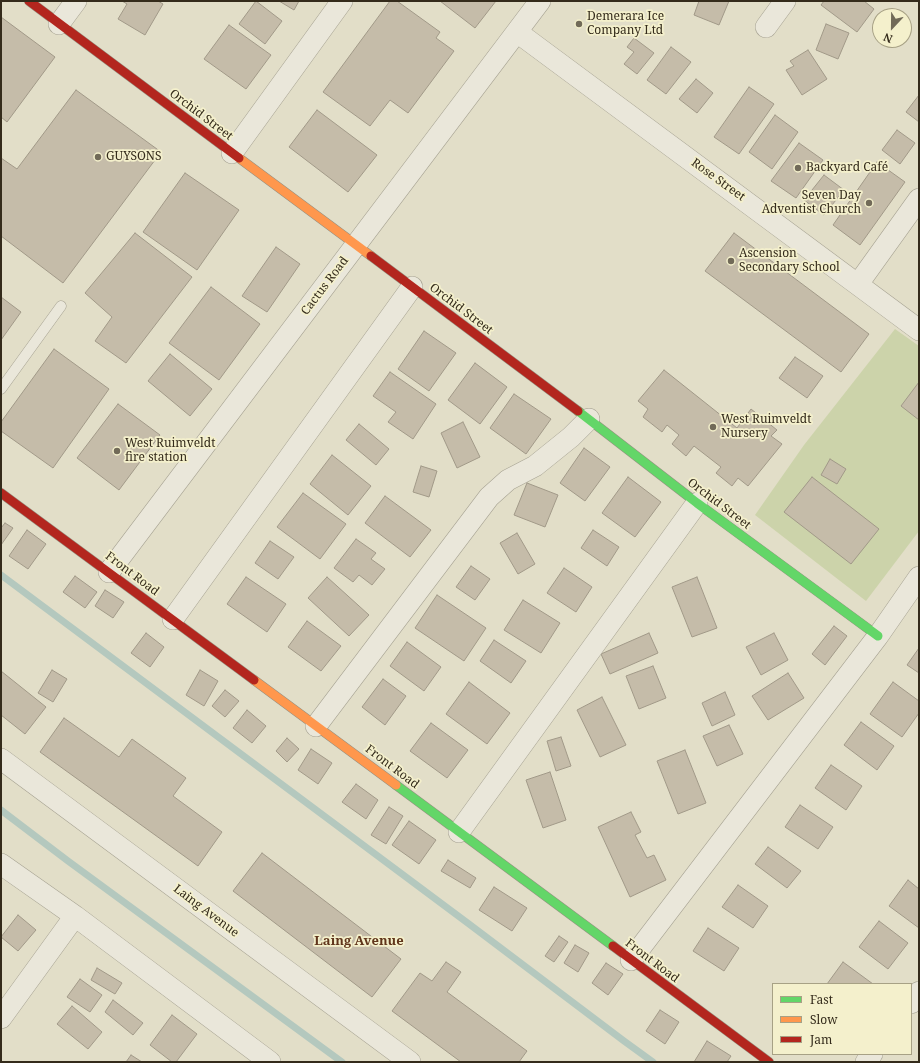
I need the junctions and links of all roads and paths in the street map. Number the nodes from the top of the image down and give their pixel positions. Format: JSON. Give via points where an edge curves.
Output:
{"nodes":[{"id":1,"x":29,"y":1,"type":"edge"},
{"id":2,"x":76,"y":1,"type":"edge"},
{"id":3,"x":342,"y":1,"type":"edge"},
{"id":4,"x":540,"y":1,"type":"edge"},
{"id":5,"x":785,"y":1,"type":"edge"},
{"id":6,"x":59,"y":24,"type":"junction"},
{"id":7,"x":766,"y":27,"type":"dead end"},
{"id":8,"x":517,"y":32,"type":"junction"},
{"id":9,"x":232,"y":153,"type":"junction"},
{"id":10,"x":919,"y":199,"type":"edge"},
{"id":11,"x":356,"y":246,"type":"junction"},
{"id":12,"x":858,"y":284,"type":"junction"},
{"id":13,"x":412,"y":288,"type":"junction"},
{"id":14,"x":61,"y":306,"type":"dead end"},
{"id":15,"x":919,"y":330,"type":"edge"},
{"id":16,"x":1,"y":388,"type":"edge"},
{"id":17,"x":589,"y":419,"type":"junction"},
{"id":18,"x":1,"y":493,"type":"edge"},
{"id":19,"x":697,"y":503,"type":"junction"},
{"id":20,"x":109,"y":572,"type":"junction"},
{"id":21,"x":919,"y":577,"type":"edge"},
{"id":22,"x":173,"y":619,"type":"junction"},
{"id":23,"x":878,"y":636,"type":"junction"},
{"id":24,"x":316,"y":726,"type":"junction"},
{"id":25,"x":1,"y":759,"type":"edge"},
{"id":26,"x":459,"y":832,"type":"junction"},
{"id":27,"x":1,"y":864,"type":"edge"},
{"id":28,"x":75,"y":916,"type":"junction"},
{"id":29,"x":631,"y":960,"type":"junction"},
{"id":30,"x":919,"y":992,"type":"edge"},
{"id":31,"x":912,"y":1002,"type":"edge"},
{"id":32,"x":1,"y":1018,"type":"edge"},
{"id":33,"x":270,"y":1062,"type":"edge"},
{"id":34,"x":410,"y":1062,"type":"edge"},
{"id":35,"x":769,"y":1062,"type":"edge"}],
"edges":[{"from":1,"to":6,"type":"street","name":"Orchid Street"},
{"from":2,"to":6,"type":"street"},
{"from":3,"to":9,"type":"street"},
{"from":4,"to":8,"type":"street","name":"Cactus Road"},
{"from":5,"to":7,"type":"street"},
{"from":6,"to":9,"type":"street","name":"Orchid Street"},
{"from":8,"to":11,"type":"street","name":"Cactus Road"},
{"from":8,"to":12,"type":"street","name":"Rose Street"},
{"from":9,"to":11,"type":"street","name":"Orchid Street"},
{"from":10,"to":12,"type":"street"},
{"from":11,"to":13,"type":"street","name":"Orchid Street"},
{"from":11,"to":20,"type":"street","name":"Cactus Road"},
{"from":12,"to":15,"type":"street","name":"Rose Street"},
{"from":13,"to":17,"type":"street","name":"Orchid Street"},
{"from":13,"to":22,"type":"street"},
{"from":14,"to":16,"type":"lane"},
{"from":17,"to":19,"type":"street","name":"Orchid Street"},
{"from":17,"to":24,"type":"street","via":[[571,437],[534,466],[508,480],[489,498]]},
{"from":18,"to":20,"type":"street","name":"Front Road"},
{"from":19,"to":23,"type":"street","name":"Orchid Street"},
{"from":19,"to":26,"type":"street"},
{"from":20,"to":22,"type":"street","name":"Front Road"},
{"from":21,"to":23,"type":"street"},
{"from":22,"to":24,"type":"street","name":"Front Road"},
{"from":23,"to":29,"type":"street"},
{"from":24,"to":26,"type":"street","name":"Front Road"},
{"from":25,"to":34,"type":"street","name":"Laing Avenue"},
{"from":26,"to":29,"type":"street","name":"Front Road"},
{"from":27,"to":28,"type":"street"},
{"from":28,"to":32,"type":"street"},
{"from":28,"to":33,"type":"street"},
{"from":29,"to":35,"type":"street","name":"Front Road"},
{"from":30,"to":31,"type":"street"}]}
